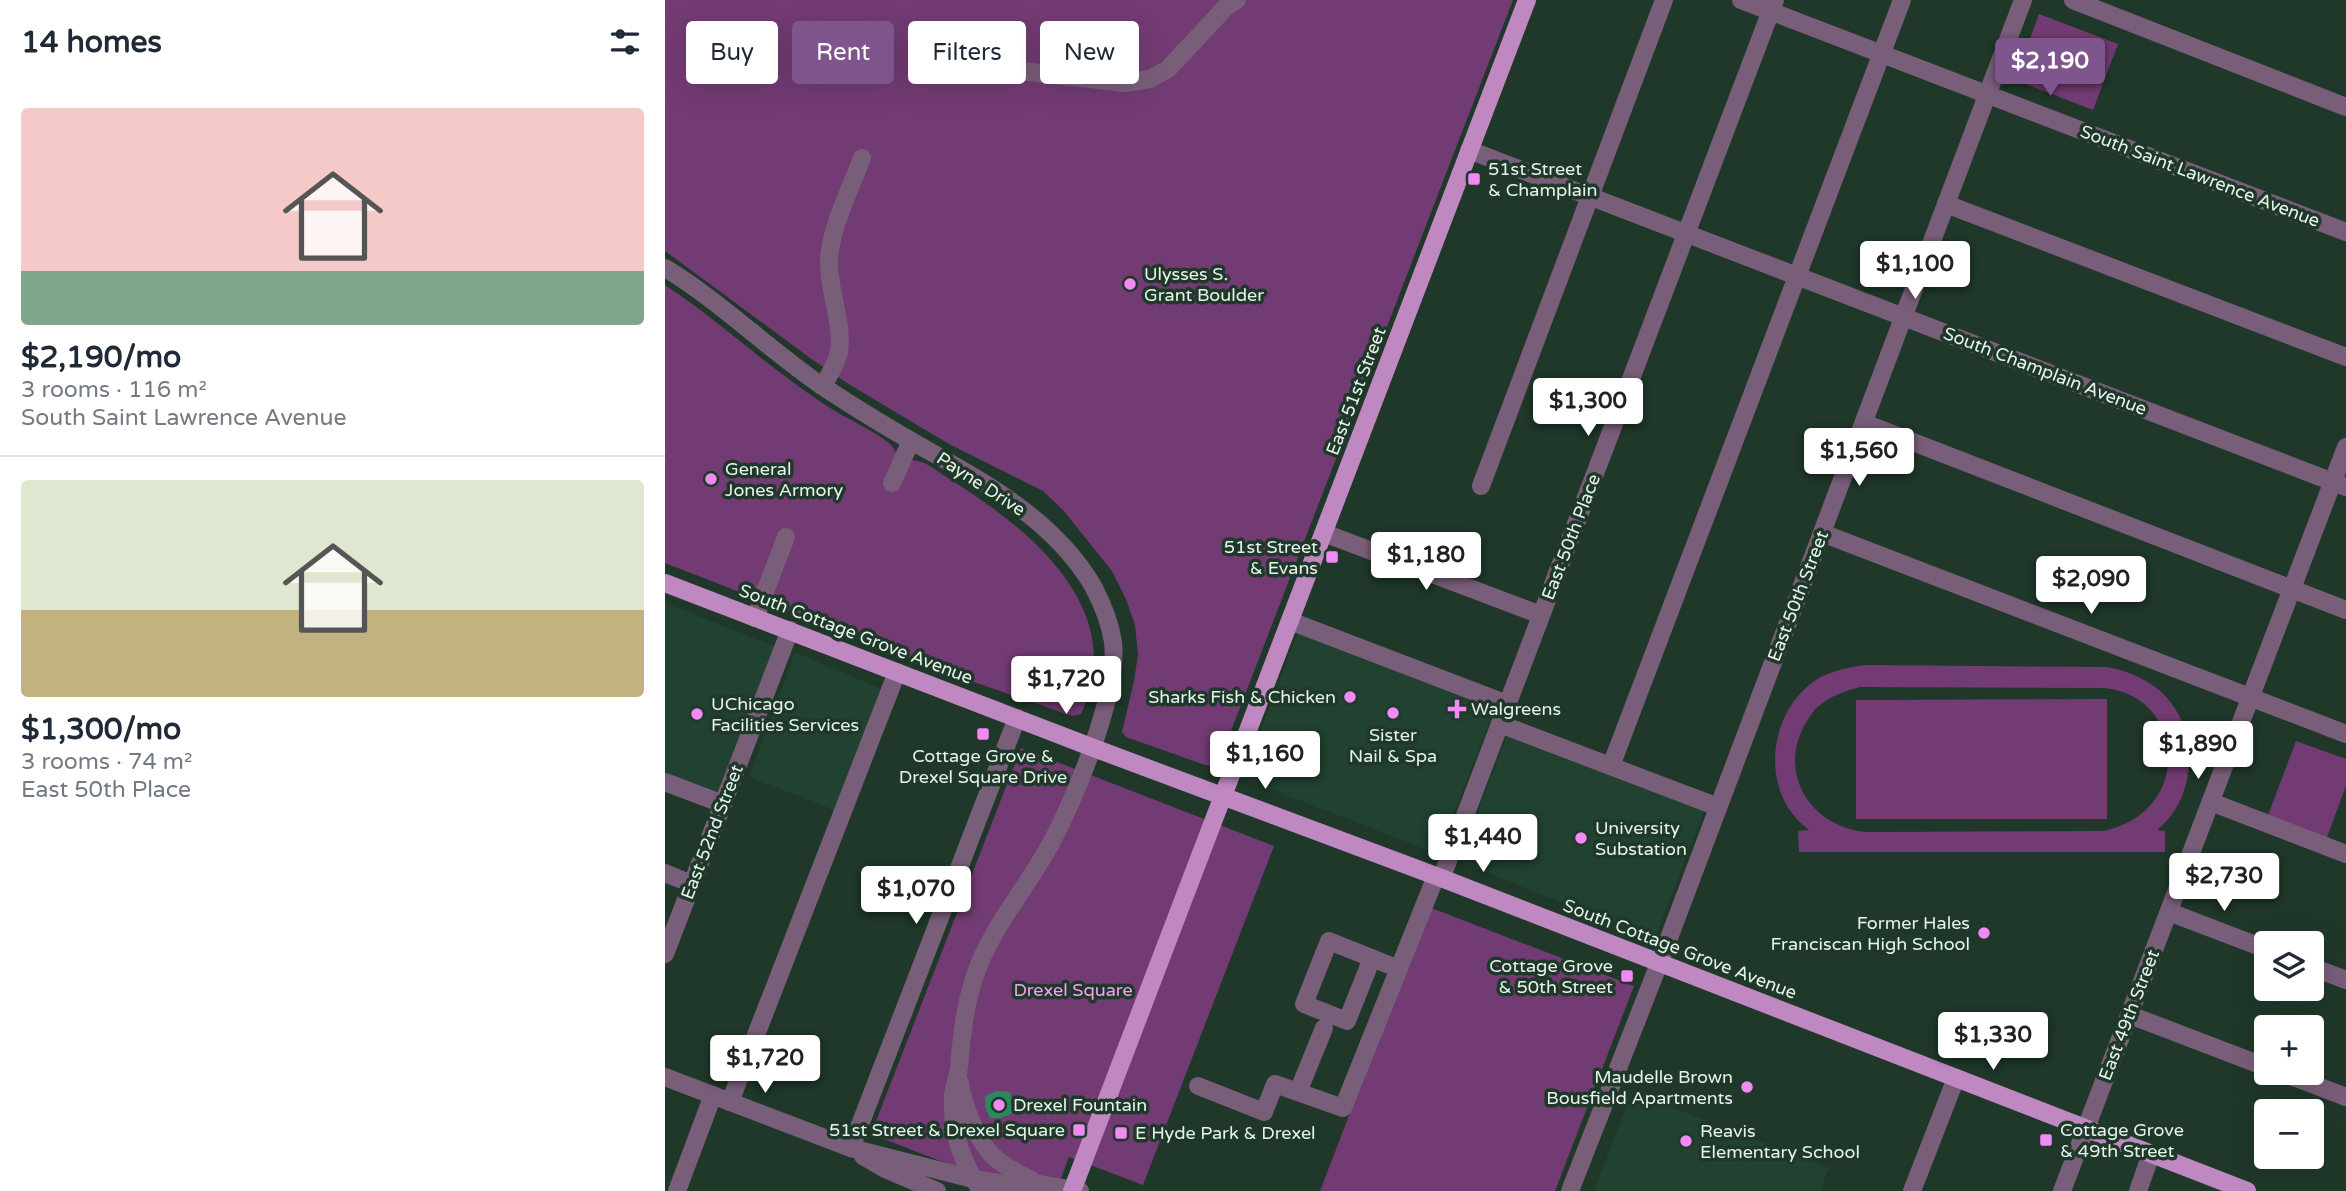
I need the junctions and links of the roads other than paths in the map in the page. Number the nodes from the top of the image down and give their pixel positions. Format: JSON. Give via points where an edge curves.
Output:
{"nodes":[{"id":1,"x":1237,"y":0,"type":"edge"},
{"id":2,"x":1527,"y":0,"type":"edge"},
{"id":3,"x":1664,"y":0,"type":"edge"},
{"id":4,"x":1741,"y":0,"type":"edge"},
{"id":5,"x":1902,"y":0,"type":"edge"},
{"id":6,"x":2023,"y":0,"type":"edge"},
{"id":7,"x":2073,"y":0,"type":"edge"},
{"id":8,"x":1772,"y":6,"type":"edge"},
{"id":9,"x":1881,"y":54,"type":"junction"},
{"id":10,"x":1026,"y":72,"type":"edge"},
{"id":11,"x":1987,"y":95,"type":"junction"},
{"id":12,"x":2346,"y":107,"type":"edge"},
{"id":13,"x":1469,"y":150,"type":"junction"},
{"id":14,"x":862,"y":158,"type":"dead end"},
{"id":15,"x":1590,"y":196,"type":"junction"},
{"id":16,"x":1946,"y":204,"type":"junction"},
{"id":17,"x":2346,"y":232,"type":"edge"},
{"id":18,"x":1686,"y":233,"type":"junction"},
{"id":19,"x":665,"y":268,"type":"edge"},
{"id":20,"x":1797,"y":276,"type":"junction"},
{"id":21,"x":1904,"y":317,"type":"junction"},
{"id":22,"x":2346,"y":358,"type":"edge"},
{"id":23,"x":823,"y":386,"type":"junction"},
{"id":24,"x":1864,"y":423,"type":"junction"},
{"id":25,"x":911,"y":441,"type":"junction"},
{"id":26,"x":2346,"y":447,"type":"edge"},
{"id":27,"x":892,"y":483,"type":"dead end"},
{"id":28,"x":2339,"y":484,"type":"edge"},
{"id":29,"x":1481,"y":486,"type":"dead end"},
{"id":30,"x":1324,"y":533,"type":"junction"},
{"id":31,"x":1822,"y":533,"type":"junction"},
{"id":32,"x":786,"y":537,"type":"dead end"},
{"id":33,"x":665,"y":583,"type":"edge"},
{"id":34,"x":2292,"y":589,"type":"junction"},
{"id":35,"x":2346,"y":610,"type":"edge"},
{"id":36,"x":1541,"y":615,"type":"junction"},
{"id":37,"x":755,"y":618,"type":"junction"},
{"id":38,"x":1290,"y":621,"type":"junction"},
{"id":39,"x":790,"y":630,"type":"junction"},
{"id":40,"x":897,"y":672,"type":"junction"},
{"id":41,"x":2251,"y":698,"type":"junction"},
{"id":42,"x":1507,"y":704,"type":"junction"},
{"id":43,"x":1017,"y":718,"type":"junction"},
{"id":44,"x":1500,"y":724,"type":"junction"},
{"id":45,"x":2346,"y":734,"type":"edge"},
{"id":46,"x":1091,"y":747,"type":"junction"},
{"id":47,"x":1611,"y":766,"type":"junction"},
{"id":48,"x":665,"y":782,"type":"edge"},
{"id":49,"x":1224,"y":796,"type":"junction"},
{"id":50,"x":2211,"y":802,"type":"junction"},
{"id":51,"x":723,"y":804,"type":"junction"},
{"id":52,"x":1718,"y":807,"type":"junction"},
{"id":53,"x":2346,"y":854,"type":"edge"},
{"id":54,"x":665,"y":873,"type":"edge"},
{"id":55,"x":1438,"y":877,"type":"junction"},
{"id":56,"x":692,"y":884,"type":"junction"},
{"id":57,"x":2169,"y":912,"type":"junction"},
{"id":58,"x":2254,"y":944,"type":"edge"},
{"id":59,"x":665,"y":954,"type":"edge"},
{"id":60,"x":1372,"y":958,"type":"junction"},
{"id":61,"x":1660,"y":963,"type":"junction"},
{"id":62,"x":1399,"y":969,"type":"junction"},
{"id":63,"x":2324,"y":972,"type":"edge"},
{"id":64,"x":2346,"y":980,"type":"edge"},
{"id":65,"x":2130,"y":1015,"type":"junction"},
{"id":66,"x":1324,"y":1028,"type":"dead end"},
{"id":67,"x":2254,"y":1062,"type":"edge"},
{"id":68,"x":958,"y":1072,"type":"junction"},
{"id":69,"x":665,"y":1077,"type":"edge"},
{"id":70,"x":1956,"y":1078,"type":"junction"},
{"id":71,"x":2314,"y":1085,"type":"edge"},
{"id":72,"x":1199,"y":1086,"type":"dead end"},
{"id":73,"x":1298,"y":1092,"type":"junction"},
{"id":74,"x":2346,"y":1097,"type":"edge"},
{"id":75,"x":722,"y":1099,"type":"junction"},
{"id":76,"x":2086,"y":1129,"type":"junction"},
{"id":77,"x":851,"y":1148,"type":"junction"},
{"id":78,"x":2151,"y":1154,"type":"junction"},
{"id":79,"x":1038,"y":1184,"type":"junction"},
{"id":80,"x":977,"y":1185,"type":"edge"},
{"id":81,"x":665,"y":1187,"type":"edge"},
{"id":82,"x":1075,"y":1190,"type":"edge"},
{"id":83,"x":676,"y":1191,"type":"edge"},
{"id":84,"x":937,"y":1191,"type":"edge"},
{"id":85,"x":1570,"y":1191,"type":"edge"},
{"id":86,"x":1912,"y":1191,"type":"edge"},
{"id":87,"x":2062,"y":1191,"type":"edge"},
{"id":88,"x":2138,"y":1191,"type":"edge"},
{"id":89,"x":2247,"y":1191,"type":"edge"}],
"edges":[{"from":1,"to":10,"type":"street","via":[[1168,69],[1150,79],[1125,83]]},
{"from":2,"to":13,"type":"main road","name":"East 51st Street"},
{"from":3,"to":15,"type":"street"},
{"from":4,"to":8,"type":"street","name":"South Saint Lawrence Avenue"},
{"from":5,"to":9,"type":"street"},
{"from":6,"to":11,"type":"street","name":"East 50th Street"},
{"from":7,"to":12,"type":"street"},
{"from":8,"to":9,"type":"street","name":"South Saint Lawrence Avenue"},
{"from":8,"to":18,"type":"street","name":"East 50th Place"},
{"from":9,"to":11,"type":"street","name":"South Saint Lawrence Avenue"},
{"from":9,"to":20,"type":"street"},
{"from":11,"to":16,"type":"street","name":"East 50th Street"},
{"from":11,"to":17,"type":"street","name":"South Saint Lawrence Avenue"},
{"from":13,"to":15,"type":"street","name":"South Champlain Avenue"},
{"from":13,"to":30,"type":"main road","name":"East 51st Street"},
{"from":14,"to":23,"type":"street","via":[[829,258],[840,349]]},
{"from":15,"to":18,"type":"street","name":"South Champlain Avenue"},
{"from":15,"to":29,"type":"street"},
{"from":16,"to":21,"type":"street","name":"East 50th Street"},
{"from":16,"to":22,"type":"street"},
{"from":18,"to":20,"type":"street","name":"South Champlain Avenue"},
{"from":18,"to":36,"type":"street","name":"East 50th Place"},
{"from":19,"to":23,"type":"street","name":"Payne Drive"},
{"from":20,"to":21,"type":"street","name":"South Champlain Avenue"},
{"from":20,"to":47,"type":"street"},
{"from":21,"to":24,"type":"street","name":"East 50th Street"},
{"from":21,"to":28,"type":"street","name":"South Champlain Avenue"},
{"from":23,"to":25,"type":"street","name":"Payne Drive"},
{"from":24,"to":31,"type":"street","name":"East 50th Street"},
{"from":24,"to":34,"type":"street"},
{"from":25,"to":27,"type":"street"},
{"from":25,"to":46,"type":"street","name":"Payne Drive","via":[[1023,510],[1047,530],[1091,584],[1113,643],[1113,670]]},
{"from":26,"to":28,"type":"street","name":"East 49th Street"},
{"from":28,"to":34,"type":"street","name":"East 49th Street"},
{"from":30,"to":36,"type":"street"},
{"from":30,"to":38,"type":"main road","name":"East 51st Street"},
{"from":31,"to":41,"type":"street"},
{"from":31,"to":52,"type":"street","name":"East 50th Street"},
{"from":32,"to":37,"type":"street"},
{"from":33,"to":37,"type":"main road","name":"South Cottage Grove Avenue"},
{"from":34,"to":35,"type":"street"},
{"from":34,"to":41,"type":"street","name":"East 49th Street"},
{"from":36,"to":42,"type":"street","name":"East 50th Place"},
{"from":37,"to":39,"type":"main road","name":"South Cottage Grove Avenue"},
{"from":38,"to":42,"type":"street"},
{"from":38,"to":49,"type":"main road","name":"East 51st Street"},
{"from":39,"to":40,"type":"main road","name":"South Cottage Grove Avenue"},
{"from":39,"to":51,"type":"street","name":"East 52nd Street"},
{"from":40,"to":43,"type":"main road","name":"South Cottage Grove Avenue"},
{"from":40,"to":75,"type":"street"},
{"from":41,"to":45,"type":"street"},
{"from":41,"to":50,"type":"street","name":"East 49th Street"},
{"from":42,"to":44,"type":"street","name":"East 50th Place"},
{"from":43,"to":46,"type":"main road","name":"South Cottage Grove Avenue"},
{"from":43,"to":77,"type":"street"},
{"from":44,"to":47,"type":"street"},
{"from":44,"to":55,"type":"street","name":"East 50th Place"},
{"from":46,"to":49,"type":"main road","name":"South Cottage Grove Avenue"},
{"from":46,"to":68,"type":"street","name":"Payne Drive","via":[[1058,829],[979,964],[965,1017]]},
{"from":47,"to":52,"type":"street"},
{"from":48,"to":51,"type":"street"},
{"from":49,"to":55,"type":"main road","name":"South Cottage Grove Avenue"},
{"from":49,"to":82,"type":"main road","name":"East 51st Street"},
{"from":50,"to":53,"type":"street"},
{"from":50,"to":57,"type":"street","name":"East 49th Street"},
{"from":51,"to":56,"type":"street","name":"East 52nd Street"},
{"from":52,"to":61,"type":"street","name":"East 50th Street"},
{"from":54,"to":56,"type":"street"},
{"from":55,"to":61,"type":"main road","name":"South Cottage Grove Avenue"},
{"from":55,"to":62,"type":"street","name":"East 50th Place"},
{"from":56,"to":59,"type":"street","name":"East 52nd Street"},
{"from":57,"to":58,"type":"street"},
{"from":57,"to":65,"type":"street","name":"East 49th Street"},
{"from":60,"to":60,"type":"street","via":[[1329,941],[1304,1004],[1347,1021]]},
{"from":60,"to":62,"type":"street"},
{"from":61,"to":70,"type":"main road","name":"South Cottage Grove Avenue"},
{"from":61,"to":85,"type":"street","name":"East 50th Street"},
{"from":62,"to":73,"type":"street","name":"East 50th Place","via":[[1343,1108]]},
{"from":63,"to":64,"type":"street"},
{"from":65,"to":67,"type":"street"},
{"from":65,"to":76,"type":"street","name":"East 49th Street"},
{"from":66,"to":73,"type":"street"},
{"from":68,"to":79,"type":"street","name":"Payne Drive","via":[[975,1128],[993,1156]]},
{"from":68,"to":80,"type":"street","name":"Payne Drive","via":[[954,1132],[962,1160]]},
{"from":69,"to":75,"type":"street"},
{"from":70,"to":76,"type":"main road","name":"South Cottage Grove Avenue"},
{"from":70,"to":86,"type":"street"},
{"from":71,"to":74,"type":"street"},
{"from":72,"to":73,"type":"street","via":[[1264,1112],[1275,1084]]},
{"from":75,"to":77,"type":"street"},
{"from":75,"to":83,"type":"street"},
{"from":76,"to":78,"type":"main road","name":"South Cottage Grove Avenue"},
{"from":76,"to":87,"type":"street","name":"East 49th Street"},
{"from":77,"to":80,"type":"street"},
{"from":77,"to":84,"type":"street","via":[[885,1170]]},
{"from":78,"to":88,"type":"street"},
{"from":78,"to":89,"type":"main road","name":"South Cottage Grove Avenue"},
{"from":79,"to":80,"type":"street"},
{"from":79,"to":82,"type":"street"},
{"from":81,"to":83,"type":"street"}]}
